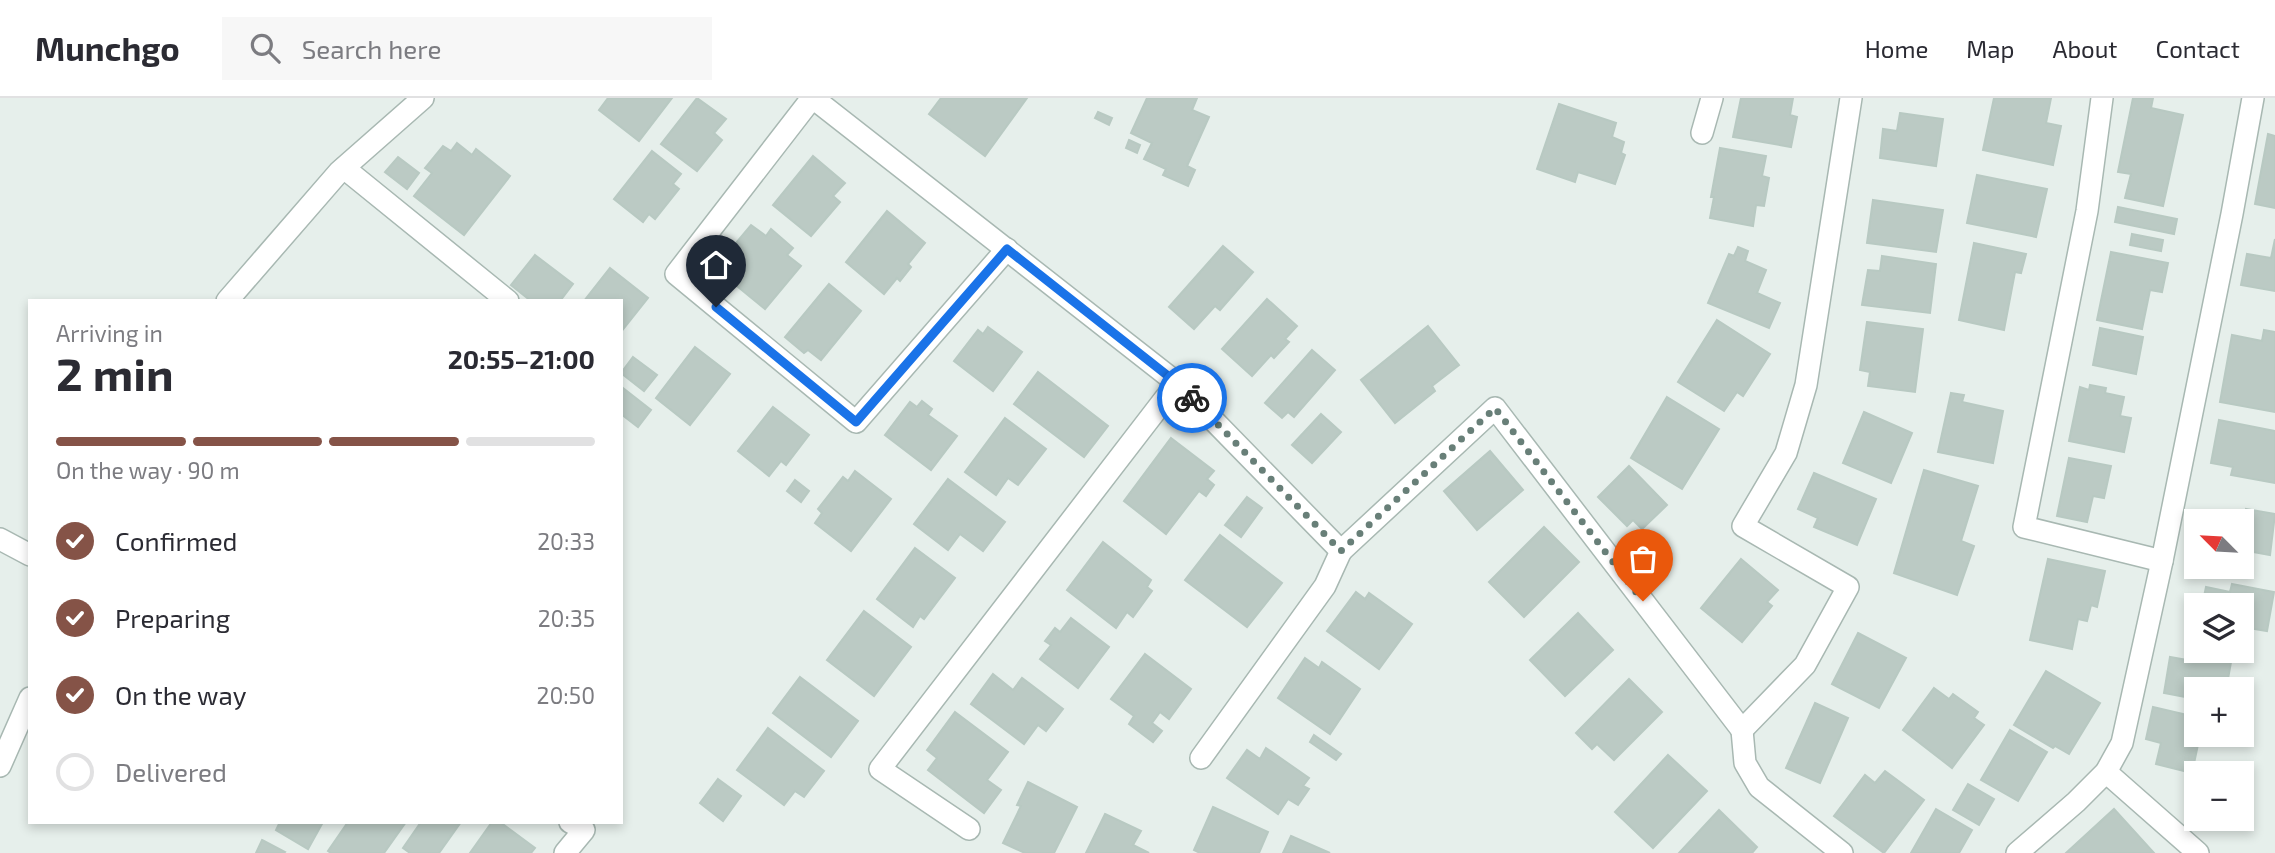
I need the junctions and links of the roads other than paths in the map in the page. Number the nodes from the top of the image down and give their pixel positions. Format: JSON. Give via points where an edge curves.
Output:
{"nodes":[{"id":1,"x":423,"y":98,"type":"edge"},
{"id":2,"x":812,"y":98,"type":"edge"},
{"id":3,"x":1712,"y":98,"type":"edge"},
{"id":4,"x":1851,"y":98,"type":"edge"},
{"id":5,"x":2102,"y":98,"type":"edge"},
{"id":6,"x":2253,"y":98,"type":"edge"},
{"id":7,"x":1702,"y":133,"type":"dead end"},
{"id":8,"x":344,"y":168,"type":"junction"},
{"id":9,"x":1007,"y":249,"type":"junction"},
{"id":10,"x":229,"y":299,"type":"edge"},
{"id":11,"x":506,"y":299,"type":"edge"},
{"id":12,"x":1177,"y":383,"type":"junction"},
{"id":13,"x":0,"y":539,"type":"edge"},
{"id":14,"x":1341,"y":551,"type":"junction"},
{"id":15,"x":28,"y":554,"type":"edge"},
{"id":16,"x":2162,"y":561,"type":"junction"},
{"id":17,"x":28,"y":703,"type":"edge"},
{"id":18,"x":1742,"y":730,"type":"junction"},
{"id":19,"x":1200,"y":758,"type":"dead end"},
{"id":20,"x":0,"y":766,"type":"edge"},
{"id":21,"x":2105,"y":772,"type":"junction"},
{"id":22,"x":574,"y":824,"type":"edge"},
{"id":23,"x":969,"y":829,"type":"dead end"},
{"id":24,"x":565,"y":853,"type":"edge"},
{"id":25,"x":1842,"y":853,"type":"edge"},
{"id":26,"x":2017,"y":853,"type":"edge"},
{"id":27,"x":2198,"y":853,"type":"edge"}],
"edges":[{"from":1,"to":8,"type":"street"},
{"from":2,"to":9,"type":"street"},
{"from":2,"to":9,"type":"street","via":[[676,274],[856,422]]},
{"from":3,"to":7,"type":"street"},
{"from":4,"to":18,"type":"street","via":[[1806,385],[1786,453],[1743,526],[1849,587],[1805,665]]},
{"from":5,"to":16,"type":"street","via":[[2087,211],[2024,527]]},
{"from":6,"to":16,"type":"street"},
{"from":8,"to":10,"type":"street"},
{"from":8,"to":11,"type":"street"},
{"from":9,"to":12,"type":"street"},
{"from":12,"to":14,"type":"street"},
{"from":12,"to":23,"type":"street","via":[[880,769]]},
{"from":13,"to":15,"type":"street"},
{"from":14,"to":18,"type":"street","via":[[1495,408]]},
{"from":14,"to":19,"type":"street","via":[[1325,586]]},
{"from":16,"to":21,"type":"street","via":[[2122,743]]},
{"from":17,"to":20,"type":"street"},
{"from":18,"to":25,"type":"street","via":[[1745,763],[1759,787]]},
{"from":21,"to":26,"type":"street"},
{"from":21,"to":27,"type":"street"},
{"from":22,"to":24,"type":"street","via":[[584,830]]}]}
